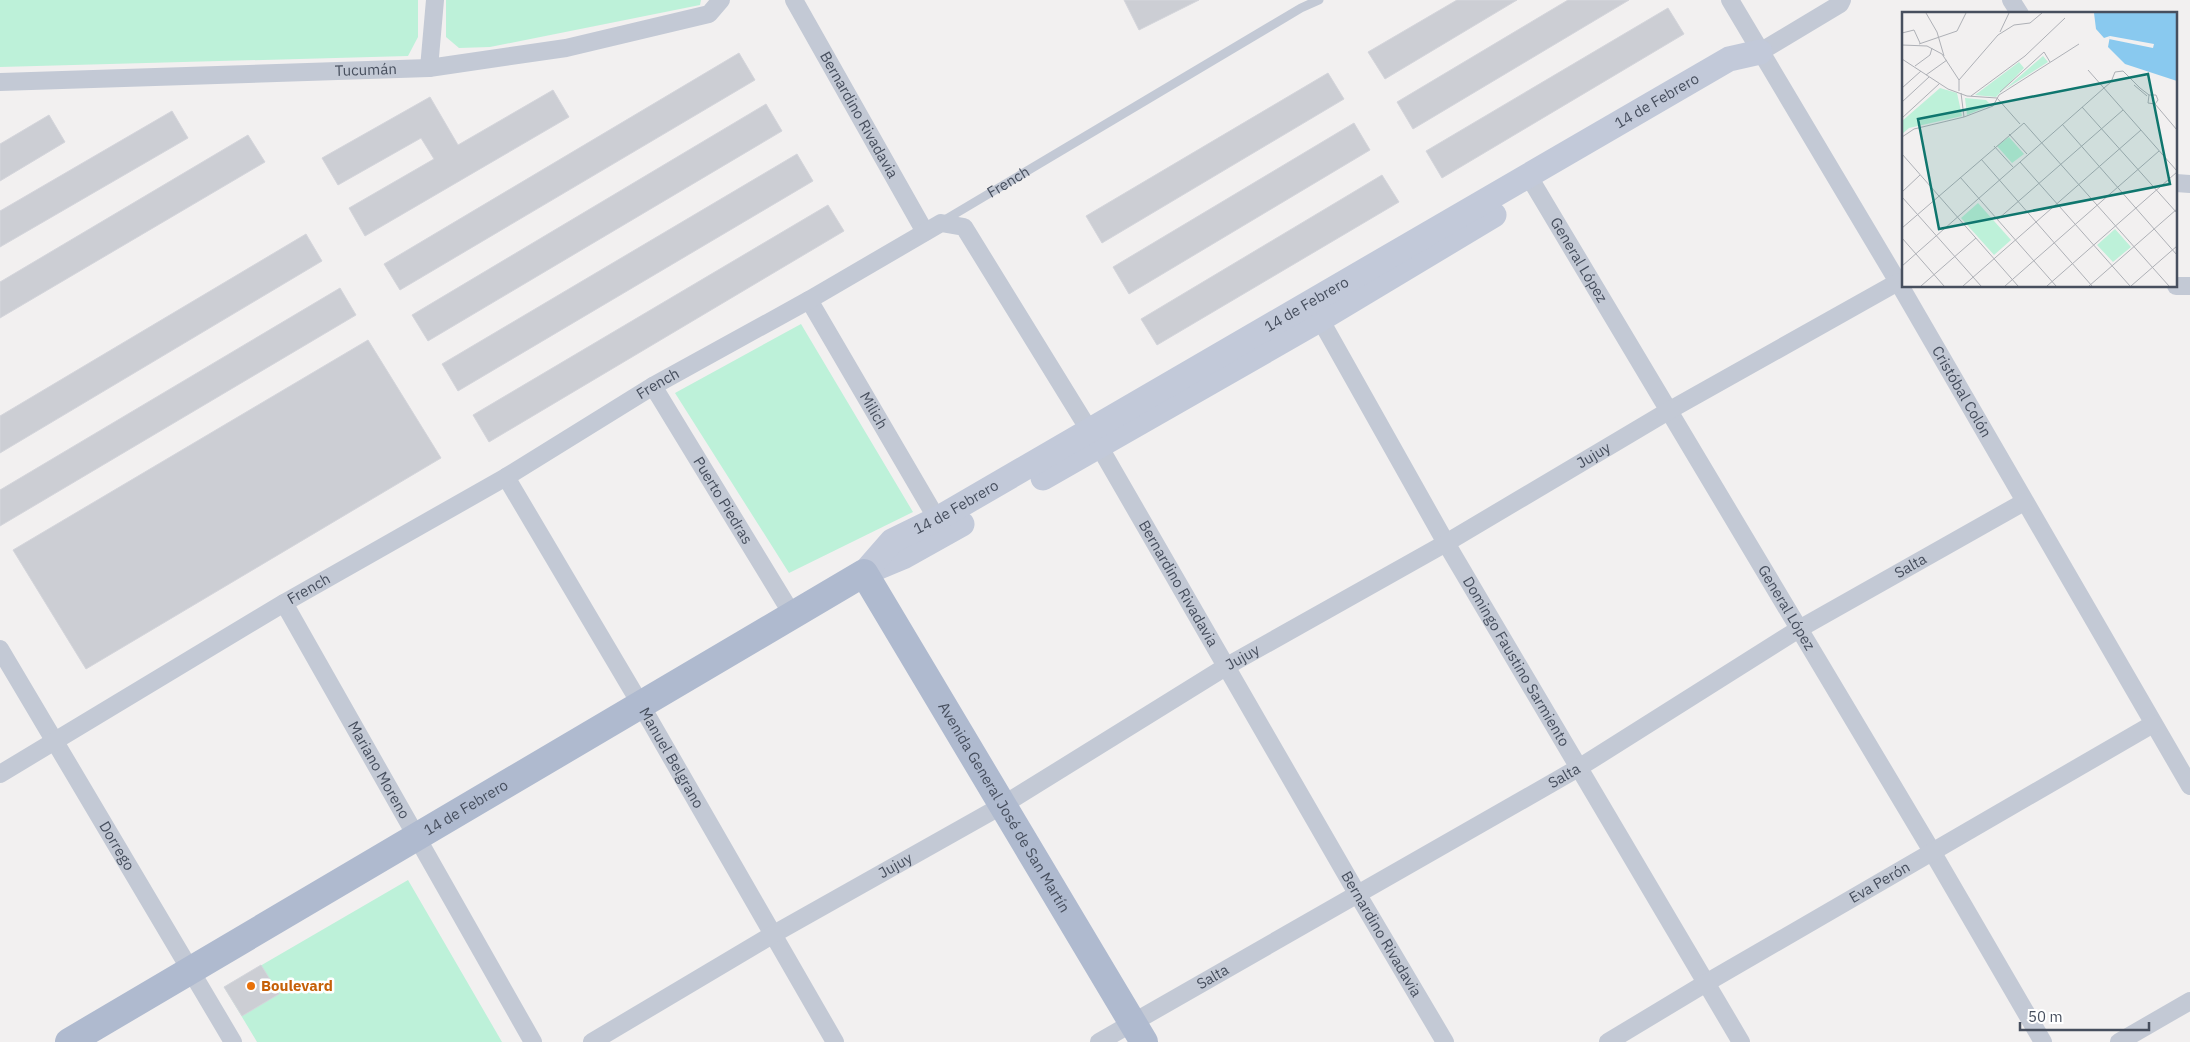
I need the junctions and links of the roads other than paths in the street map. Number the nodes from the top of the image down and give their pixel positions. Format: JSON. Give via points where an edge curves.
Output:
{"nodes":[{"id":1,"x":435,"y":0,"type":"edge"},
{"id":2,"x":721,"y":0,"type":"edge"},
{"id":3,"x":794,"y":0,"type":"edge"},
{"id":4,"x":1319,"y":0,"type":"edge"},
{"id":5,"x":1730,"y":0,"type":"edge"},
{"id":6,"x":1842,"y":0,"type":"edge"},
{"id":7,"x":2011,"y":0,"type":"edge"},
{"id":8,"x":2019,"y":12,"type":"edge"},
{"id":9,"x":1760,"y":52,"type":"junction"},
{"id":10,"x":429,"y":68,"type":"junction"},
{"id":11,"x":0,"y":82,"type":"edge"},
{"id":12,"x":1533,"y":182,"type":"junction"},
{"id":13,"x":941,"y":223,"type":"junction"},
{"id":14,"x":925,"y":232,"type":"junction"},
{"id":15,"x":1898,"y":282,"type":"junction"},
{"id":16,"x":809,"y":300,"type":"junction"},
{"id":17,"x":1316,"y":311,"type":"junction"},
{"id":18,"x":653,"y":386,"type":"junction"},
{"id":19,"x":1670,"y":410,"type":"junction"},
{"id":20,"x":1094,"y":438,"type":"junction"},
{"id":21,"x":506,"y":477,"type":"junction"},
{"id":22,"x":2024,"y":502,"type":"junction"},
{"id":23,"x":937,"y":519,"type":"junction"},
{"id":24,"x":1446,"y":543,"type":"junction"},
{"id":25,"x":864,"y":573,"type":"junction"},
{"id":26,"x":284,"y":604,"type":"junction"},
{"id":27,"x":792,"y":614,"type":"junction"},
{"id":28,"x":1799,"y":629,"type":"junction"},
{"id":29,"x":0,"y":649,"type":"edge"},
{"id":30,"x":1227,"y":666,"type":"junction"},
{"id":31,"x":641,"y":705,"type":"junction"},
{"id":32,"x":2153,"y":724,"type":"junction"},
{"id":33,"x":54,"y":742,"type":"junction"},
{"id":34,"x":1580,"y":767,"type":"junction"},
{"id":35,"x":0,"y":774,"type":"edge"},
{"id":36,"x":2190,"y":786,"type":"edge"},
{"id":37,"x":1003,"y":805,"type":"junction"},
{"id":38,"x":418,"y":838,"type":"junction"},
{"id":39,"x":1933,"y":853,"type":"junction"},
{"id":40,"x":1358,"y":895,"type":"junction"},
{"id":41,"x":772,"y":935,"type":"junction"},
{"id":42,"x":191,"y":971,"type":"junction"},
{"id":43,"x":1706,"y":983,"type":"junction"},
{"id":44,"x":2190,"y":1001,"type":"edge"},
{"id":45,"x":1138,"y":1032,"type":"edge"},
{"id":46,"x":69,"y":1042,"type":"edge"},
{"id":47,"x":233,"y":1042,"type":"edge"},
{"id":48,"x":533,"y":1042,"type":"edge"},
{"id":49,"x":592,"y":1042,"type":"edge"},
{"id":50,"x":835,"y":1042,"type":"edge"},
{"id":51,"x":1099,"y":1042,"type":"edge"},
{"id":52,"x":1445,"y":1042,"type":"edge"},
{"id":53,"x":1608,"y":1042,"type":"edge"},
{"id":54,"x":1741,"y":1042,"type":"edge"},
{"id":55,"x":2043,"y":1042,"type":"edge"},
{"id":56,"x":2119,"y":1042,"type":"edge"}],
"edges":[{"from":1,"to":10,"type":"street"},
{"from":2,"to":10,"type":"street","name":"Tucumán","via":[[710,14],[566,48]]},
{"from":3,"to":14,"type":"street","name":"Bernardino Rivadavia"},
{"from":4,"to":13,"type":"lane","name":"French"},
{"from":5,"to":9,"type":"street","name":"Cristóbal Colón"},
{"from":6,"to":9,"type":"street","name":"14 de Febrero"},
{"from":7,"to":8,"type":"street"},
{"from":9,"to":12,"type":"main road","name":"14 de Febrero","via":[[1729,58]]},
{"from":9,"to":15,"type":"street","name":"Cristóbal Colón"},
{"from":10,"to":11,"type":"street","name":"Tucumán"},
{"from":12,"to":17,"type":"main road","name":"14 de Febrero"},
{"from":12,"to":19,"type":"street","name":"General López"},
{"from":13,"to":14,"type":"street","name":"French"},
{"from":13,"to":20,"type":"street","name":"Bernardino Rivadavia","via":[[964,227]]},
{"from":14,"to":16,"type":"street","name":"French"},
{"from":15,"to":19,"type":"street","name":"Jujuy"},
{"from":15,"to":22,"type":"street","name":"Cristóbal Colón"},
{"from":16,"to":18,"type":"street","name":"French"},
{"from":16,"to":23,"type":"street","name":"Milich"},
{"from":17,"to":20,"type":"main road","name":"14 de Febrero"},
{"from":17,"to":24,"type":"street","name":"Domingo Faustino Sarmiento"},
{"from":18,"to":21,"type":"street","name":"French"},
{"from":18,"to":27,"type":"street","name":"Puerto Piedras"},
{"from":19,"to":24,"type":"street","name":"Jujuy"},
{"from":19,"to":28,"type":"street","name":"General López"},
{"from":20,"to":23,"type":"main road","name":"14 de Febrero"},
{"from":20,"to":25,"type":"main road","name":"14 de Febrero","via":[[903,558]]},
{"from":20,"to":30,"type":"street","name":"Bernardino Rivadavia"},
{"from":21,"to":26,"type":"street","name":"French"},
{"from":21,"to":31,"type":"street","name":"Manuel Belgrano"},
{"from":22,"to":28,"type":"street","name":"Salta"},
{"from":22,"to":32,"type":"street","name":"Cristóbal Colón"},
{"from":23,"to":25,"type":"main road","name":"14 de Febrero","via":[[892,540]]},
{"from":24,"to":30,"type":"street","name":"Jujuy"},
{"from":24,"to":34,"type":"street","name":"Domingo Faustino Sarmiento"},
{"from":25,"to":27,"type":"main road","name":"14 de Febrero"},
{"from":25,"to":37,"type":"main road","name":"Avenida General José de San Martín"},
{"from":26,"to":33,"type":"street","name":"French"},
{"from":26,"to":38,"type":"street","name":"Mariano Moreno"},
{"from":27,"to":31,"type":"main road","name":"14 de Febrero"},
{"from":28,"to":34,"type":"street","name":"Salta"},
{"from":28,"to":39,"type":"street","name":"General López"},
{"from":29,"to":33,"type":"street","name":"Dorrego"},
{"from":30,"to":37,"type":"street","name":"Jujuy"},
{"from":30,"to":40,"type":"street","name":"Bernardino Rivadavia"},
{"from":31,"to":38,"type":"main road","name":"14 de Febrero"},
{"from":31,"to":41,"type":"street","name":"Manuel Belgrano"},
{"from":32,"to":36,"type":"street","name":"Cristóbal Colón"},
{"from":32,"to":39,"type":"street","name":"Eva Perón"},
{"from":33,"to":35,"type":"street","name":"French"},
{"from":33,"to":42,"type":"street","name":"Dorrego"},
{"from":34,"to":40,"type":"street","name":"Salta"},
{"from":34,"to":43,"type":"street","name":"Domingo Faustino Sarmiento"},
{"from":37,"to":41,"type":"street","name":"Jujuy"},
{"from":37,"to":45,"type":"main road","name":"Avenida General José de San Martín"},
{"from":38,"to":42,"type":"main road","name":"14 de Febrero"},
{"from":38,"to":48,"type":"street","name":"Mariano Moreno"},
{"from":39,"to":43,"type":"street","name":"Eva Perón"},
{"from":39,"to":55,"type":"street","name":"General López"},
{"from":40,"to":45,"type":"street","name":"Salta"},
{"from":40,"to":52,"type":"street","name":"Bernardino Rivadavia"},
{"from":41,"to":49,"type":"street","name":"Jujuy"},
{"from":41,"to":50,"type":"street","name":"Manuel Belgrano"},
{"from":42,"to":46,"type":"main road","name":"14 de Febrero"},
{"from":42,"to":47,"type":"street","name":"Dorrego"},
{"from":43,"to":53,"type":"street","name":"Eva Perón"},
{"from":43,"to":54,"type":"street","name":"Domingo Faustino Sarmiento"},
{"from":44,"to":56,"type":"street"},
{"from":45,"to":51,"type":"street","name":"Salta"}]}
